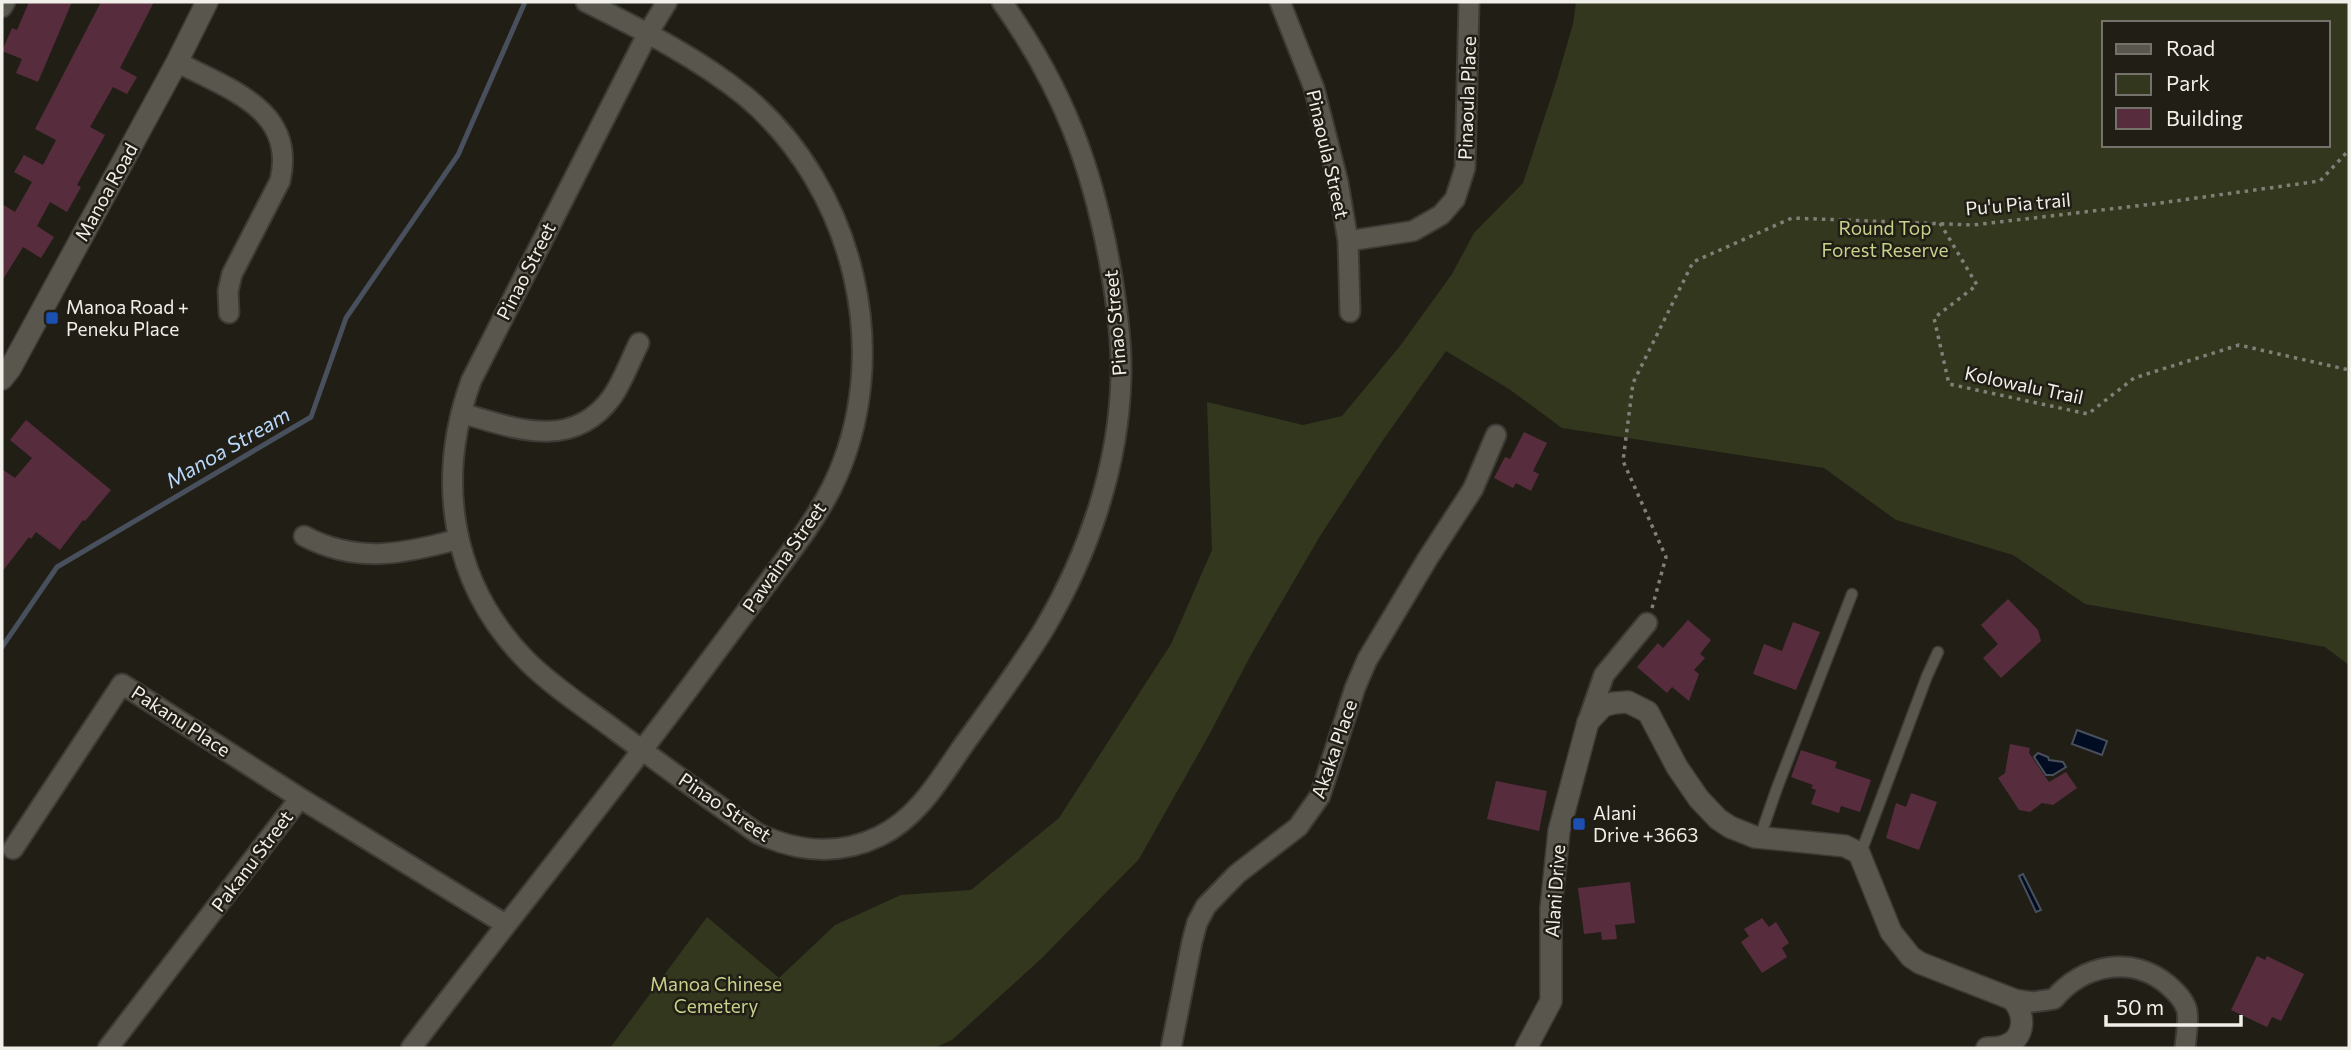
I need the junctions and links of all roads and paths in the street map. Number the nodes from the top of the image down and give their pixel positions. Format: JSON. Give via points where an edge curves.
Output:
{"nodes":[{"id":1,"x":5,"y":2,"type":"edge"},
{"id":2,"x":207,"y":2,"type":"edge"},
{"id":3,"x":586,"y":2,"type":"edge"},
{"id":4,"x":667,"y":2,"type":"edge"},
{"id":5,"x":1002,"y":2,"type":"edge"},
{"id":6,"x":1280,"y":2,"type":"edge"},
{"id":7,"x":1469,"y":2,"type":"edge"},
{"id":8,"x":2,"y":7,"type":"edge"},
{"id":9,"x":648,"y":33,"type":"junction"},
{"id":10,"x":177,"y":62,"type":"junction"},
{"id":11,"x":2349,"y":150,"type":"edge"},
{"id":12,"x":1940,"y":223,"type":"junction"},
{"id":13,"x":1348,"y":241,"type":"junction"},
{"id":14,"x":1350,"y":312,"type":"dead end"},
{"id":15,"x":229,"y":313,"type":"dead end"},
{"id":16,"x":639,"y":343,"type":"dead end"},
{"id":17,"x":2349,"y":370,"type":"edge"},
{"id":18,"x":2,"y":379,"type":"edge"},
{"id":19,"x":461,"y":413,"type":"junction"},
{"id":20,"x":1496,"y":435,"type":"dead end"},
{"id":21,"x":304,"y":536,"type":"dead end"},
{"id":22,"x":459,"y":539,"type":"junction"},
{"id":23,"x":1852,"y":594,"type":"dead end"},
{"id":24,"x":1647,"y":623,"type":"joint"},
{"id":25,"x":1938,"y":652,"type":"dead end"},
{"id":26,"x":1588,"y":722,"type":"junction"},
{"id":27,"x":642,"y":751,"type":"junction"},
{"id":28,"x":300,"y":798,"type":"junction"},
{"id":29,"x":1760,"y":838,"type":"junction"},
{"id":30,"x":13,"y":849,"type":"dead end"},
{"id":31,"x":1860,"y":855,"type":"junction"},
{"id":32,"x":505,"y":924,"type":"junction"},
{"id":33,"x":2012,"y":999,"type":"junction"},
{"id":34,"x":108,"y":1048,"type":"edge"},
{"id":35,"x":411,"y":1048,"type":"edge"},
{"id":36,"x":1171,"y":1048,"type":"edge"},
{"id":37,"x":1526,"y":1048,"type":"edge"},
{"id":38,"x":1987,"y":1048,"type":"edge"},
{"id":39,"x":2185,"y":1048,"type":"edge"}],
"edges":[{"from":1,"to":8,"type":"street"},
{"from":2,"to":10,"type":"street","name":"Manoa Road"},
{"from":3,"to":9,"type":"street","name":"Pawaina Street"},
{"from":4,"to":9,"type":"street","name":"Pinao Street"},
{"from":5,"to":27,"type":"street","name":"Pinao Street","via":[[1042,63],[1075,131],[1098,203],[1117,310],[1121,376],[1115,442],[1102,499],[1060,598],[1034,644],[923,802],[897,826],[864,842],[820,850],[774,841]]},
{"from":6,"to":13,"type":"street","name":"Pinaoula Street","via":[[1314,88]]},
{"from":7,"to":13,"type":"street","name":"Pinaoula Place","via":[[1465,168],[1455,199],[1432,222],[1413,231]]},
{"from":9,"to":19,"type":"street","name":"Pinao Street","via":[[471,381]]},
{"from":9,"to":27,"type":"street","name":"Pawaina Street","via":[[745,97],[779,130],[808,168],[848,253],[859,299],[862,346],[859,394],[833,485],[810,526]]},
{"from":10,"to":15,"type":"street","via":[[260,108],[274,124],[282,145],[280,181],[232,274]]},
{"from":10,"to":18,"type":"street","name":"Manoa Road"},
{"from":11,"to":12,"type":"path","name":"Pu'u Pia trail","via":[[2320,181],[1973,225]]},
{"from":12,"to":17,"type":"path","name":"Kolowalu Trail","via":[[1977,285],[1934,318],[1949,384],[2088,414],[2134,378],[2239,345]]},
{"from":12,"to":24,"type":"path","name":"Pu'u Pia trail","via":[[1792,218],[1693,262],[1633,383],[1623,461],[1666,557]]},
{"from":13,"to":14,"type":"street","name":"Pinaoula Street"},
{"from":16,"to":19,"type":"street","via":[[612,396],[577,425],[534,432]]},
{"from":19,"to":22,"type":"street","name":"Pinao Street","via":[[452,478]]},
{"from":20,"to":36,"type":"street","name":"Akaka Place","via":[[1474,489],[1367,660],[1320,796],[1290,835],[1237,874],[1206,906],[1197,923]]},
{"from":21,"to":22,"type":"street","via":[[356,554],[398,554]]},
{"from":22,"to":27,"type":"street","name":"Pinao Street","via":[[481,598],[510,643],[548,680]]},
{"from":23,"to":29,"type":"lane"},
{"from":24,"to":26,"type":"street","name":"Alani Drive","via":[[1604,675]]},
{"from":25,"to":31,"type":"lane"},
{"from":26,"to":29,"type":"street","via":[[1598,710],[1614,703],[1628,702],[1644,709],[1708,810],[1730,827]]},
{"from":26,"to":37,"type":"street","name":"Alani Drive","via":[[1559,831],[1551,908],[1551,1001]]},
{"from":27,"to":32,"type":"street","name":"Pawaina Street"},
{"from":28,"to":30,"type":"street","name":"Pakanu Place","via":[[122,684]]},
{"from":28,"to":32,"type":"street","name":"Pakanu Street"},
{"from":28,"to":34,"type":"street","name":"Pakanu Street"},
{"from":29,"to":31,"type":"street","via":[[1848,847]]},
{"from":31,"to":33,"type":"street","via":[[1891,932],[1911,957]]},
{"from":32,"to":35,"type":"street","name":"Pawaina Street"},
{"from":33,"to":38,"type":"street","via":[[2022,1014],[2019,1035],[2006,1046]]},
{"from":33,"to":39,"type":"street","via":[[2054,999],[2089,972],[2134,968],[2155,976],[2180,999],[2186,1009]]}]}
